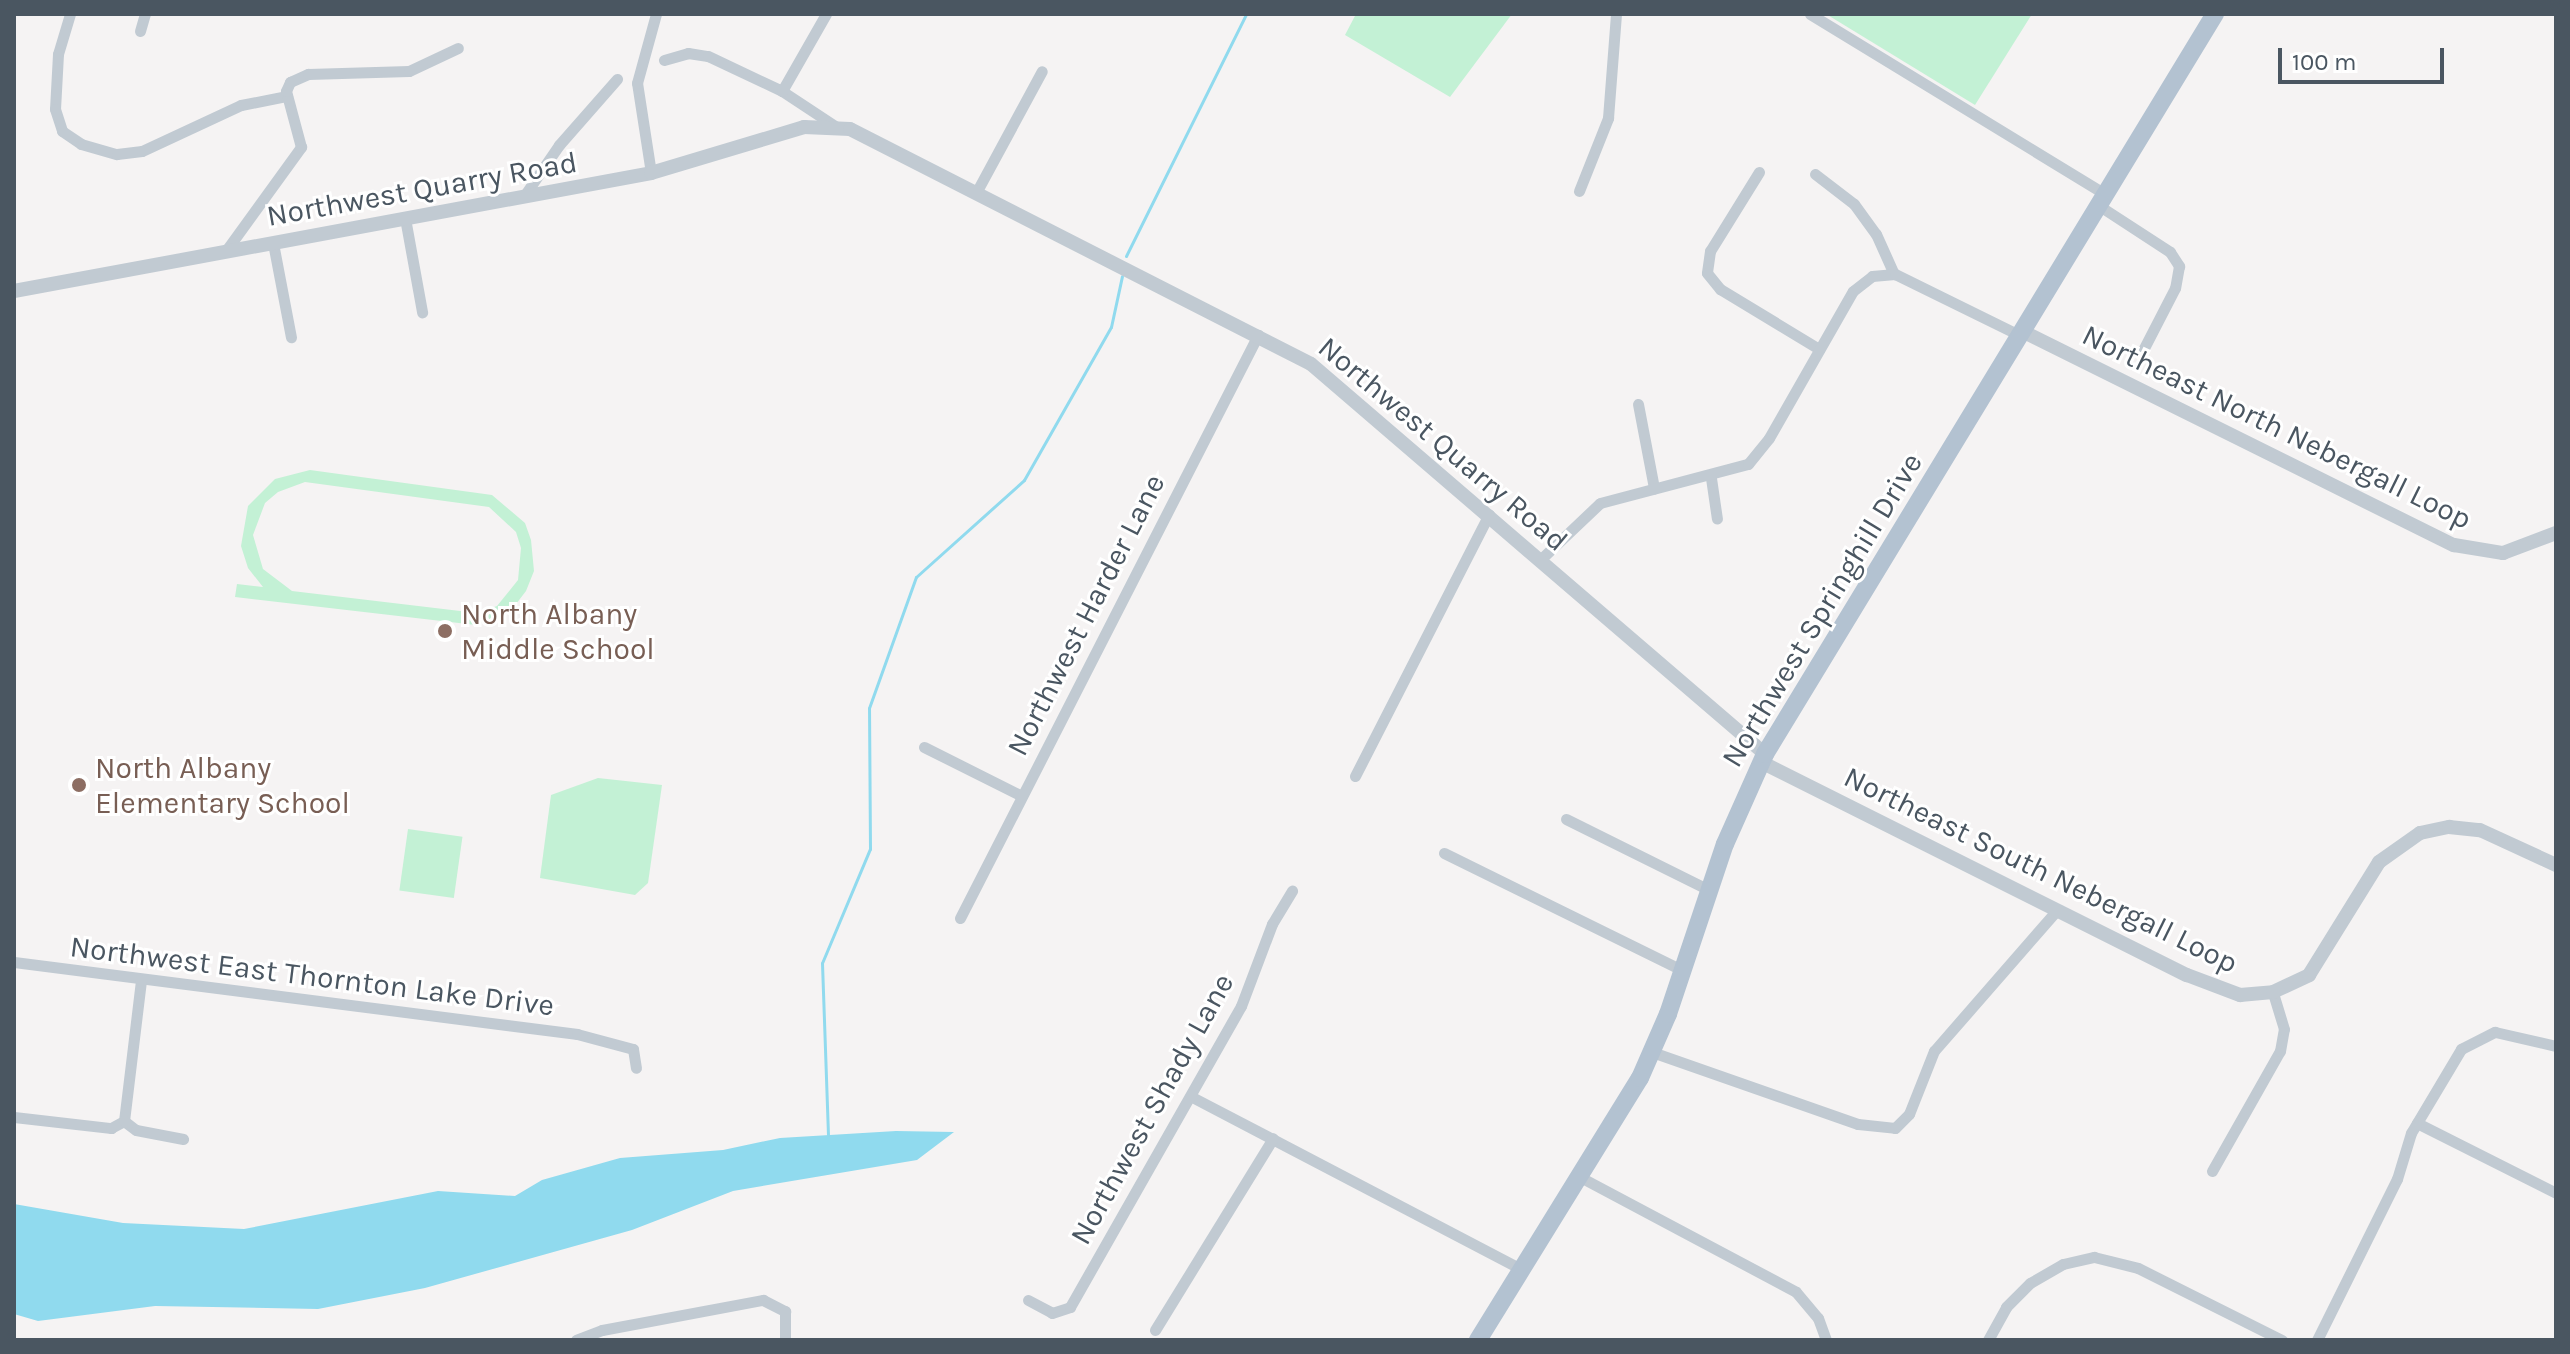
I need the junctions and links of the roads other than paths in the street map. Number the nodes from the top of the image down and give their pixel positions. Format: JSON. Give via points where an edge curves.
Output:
{"nodes":[{"id":1,"x":70,"y":14,"type":"edge"},
{"id":2,"x":145,"y":14,"type":"edge"},
{"id":3,"x":656,"y":14,"type":"edge"},
{"id":4,"x":826,"y":14,"type":"edge"},
{"id":5,"x":1616,"y":14,"type":"edge"},
{"id":6,"x":1810,"y":14,"type":"edge"},
{"id":7,"x":2215,"y":14,"type":"edge"},
{"id":8,"x":140,"y":31,"type":"dead end"},
{"id":9,"x":458,"y":48,"type":"dead end"},
{"id":10,"x":664,"y":60,"type":"dead end"},
{"id":11,"x":1042,"y":71,"type":"dead end"},
{"id":12,"x":617,"y":79,"type":"dead end"},
{"id":13,"x":782,"y":91,"type":"junction"},
{"id":14,"x":287,"y":96,"type":"junction"},
{"id":15,"x":835,"y":126,"type":"junction"},
{"id":16,"x":1759,"y":172,"type":"dead end"},
{"id":17,"x":651,"y":173,"type":"junction"},
{"id":18,"x":1815,"y":174,"type":"dead end"},
{"id":19,"x":977,"y":191,"type":"junction"},
{"id":20,"x":1579,"y":191,"type":"dead end"},
{"id":21,"x":524,"y":196,"type":"junction"},
{"id":22,"x":2102,"y":200,"type":"junction"},
{"id":23,"x":405,"y":218,"type":"junction"},
{"id":24,"x":273,"y":243,"type":"junction"},
{"id":25,"x":225,"y":252,"type":"junction"},
{"id":26,"x":1894,"y":274,"type":"junction"},
{"id":27,"x":14,"y":291,"type":"edge"},
{"id":28,"x":422,"y":312,"type":"dead end"},
{"id":29,"x":2021,"y":333,"type":"junction"},
{"id":30,"x":1258,"y":335,"type":"junction"},
{"id":31,"x":291,"y":337,"type":"dead end"},
{"id":32,"x":2144,"y":348,"type":"dead end"},
{"id":33,"x":1819,"y":349,"type":"junction"},
{"id":34,"x":1638,"y":404,"type":"dead end"},
{"id":35,"x":1711,"y":478,"type":"junction"},
{"id":36,"x":1654,"y":488,"type":"junction"},
{"id":37,"x":1489,"y":514,"type":"junction"},
{"id":38,"x":1717,"y":519,"type":"dead end"},
{"id":39,"x":2556,"y":533,"type":"edge"},
{"id":40,"x":1541,"y":559,"type":"junction"},
{"id":41,"x":924,"y":747,"type":"dead end"},
{"id":42,"x":1763,"y":758,"type":"junction"},
{"id":43,"x":1355,"y":776,"type":"dead end"},
{"id":44,"x":1020,"y":795,"type":"junction"},
{"id":45,"x":1566,"y":819,"type":"dead end"},
{"id":46,"x":1444,"y":853,"type":"dead end"},
{"id":47,"x":2556,"y":865,"type":"edge"},
{"id":48,"x":1709,"y":890,"type":"junction"},
{"id":49,"x":1292,"y":891,"type":"dead end"},
{"id":50,"x":2057,"y":910,"type":"junction"},
{"id":51,"x":960,"y":918,"type":"dead end"},
{"id":52,"x":14,"y":962,"type":"edge"},
{"id":53,"x":1684,"y":971,"type":"junction"},
{"id":54,"x":141,"y":980,"type":"junction"},
{"id":55,"x":2273,"y":992,"type":"junction"},
{"id":56,"x":2556,"y":1046,"type":"edge"},
{"id":57,"x":1652,"y":1052,"type":"junction"},
{"id":58,"x":636,"y":1068,"type":"dead end"},
{"id":59,"x":1192,"y":1097,"type":"junction"},
{"id":60,"x":14,"y":1117,"type":"edge"},
{"id":61,"x":124,"y":1121,"type":"junction"},
{"id":62,"x":2417,"y":1123,"type":"junction"},
{"id":63,"x":1273,"y":1138,"type":"junction"},
{"id":64,"x":183,"y":1139,"type":"dead end"},
{"id":65,"x":2212,"y":1171,"type":"dead end"},
{"id":66,"x":1582,"y":1178,"type":"junction"},
{"id":67,"x":2556,"y":1193,"type":"edge"},
{"id":68,"x":1523,"y":1270,"type":"junction"},
{"id":69,"x":1028,"y":1300,"type":"dead end"},
{"id":70,"x":1155,"y":1330,"type":"dead end"},
{"id":71,"x":576,"y":1340,"type":"edge"},
{"id":72,"x":785,"y":1340,"type":"edge"},
{"id":73,"x":1478,"y":1340,"type":"edge"},
{"id":74,"x":1826,"y":1340,"type":"edge"},
{"id":75,"x":1988,"y":1340,"type":"edge"},
{"id":76,"x":2282,"y":1340,"type":"edge"},
{"id":77,"x":2317,"y":1340,"type":"edge"}],
"edges":[{"from":1,"to":14,"type":"street","via":[[56,70],[55,109],[62,131],[90,147],[117,154],[142,151],[241,105]]},
{"from":2,"to":8,"type":"street"},
{"from":3,"to":17,"type":"street","via":[[637,83]]},
{"from":4,"to":13,"type":"street"},
{"from":5,"to":20,"type":"street","via":[[1608,118]]},
{"from":6,"to":22,"type":"street"},
{"from":7,"to":22,"type":"main road","name":"Northwest Springhill Drive"},
{"from":9,"to":14,"type":"street","via":[[409,71],[308,74],[290,82]]},
{"from":10,"to":13,"type":"street","name":"Northwest Quarry Road","via":[[688,53],[708,56]]},
{"from":11,"to":19,"type":"street"},
{"from":12,"to":21,"type":"street","via":[[559,145]]},
{"from":13,"to":15,"type":"street","name":"Northwest Quarry Road"},
{"from":14,"to":25,"type":"street","via":[[301,147]]},
{"from":15,"to":17,"type":"street","name":"Northwest Quarry Road","via":[[791,130]]},
{"from":15,"to":19,"type":"street","name":"Northwest Quarry Road","via":[[871,137]]},
{"from":16,"to":33,"type":"street","via":[[1710,251],[1707,273],[1720,289]]},
{"from":17,"to":21,"type":"street","name":"Northwest Quarry Road"},
{"from":18,"to":26,"type":"street","via":[[1854,204],[1876,234]]},
{"from":19,"to":30,"type":"street","name":"Northwest Quarry Road"},
{"from":21,"to":23,"type":"street","name":"Northwest Quarry Road"},
{"from":22,"to":29,"type":"main road","name":"Northwest Springhill Drive"},
{"from":22,"to":32,"type":"street","via":[[2170,252],[2179,266],[2175,288]]},
{"from":23,"to":24,"type":"street","name":"Northwest Quarry Road"},
{"from":23,"to":28,"type":"street"},
{"from":24,"to":25,"type":"street","name":"Northwest Quarry Road"},
{"from":24,"to":31,"type":"street"},
{"from":25,"to":27,"type":"street","name":"Northwest Quarry Road"},
{"from":26,"to":29,"type":"street"},
{"from":26,"to":33,"type":"street","via":[[1862,282]]},
{"from":29,"to":39,"type":"street","name":"Northeast North Nebergall Loop","via":[[2454,545],[2503,553]]},
{"from":29,"to":42,"type":"main road","name":"Northwest Springhill Drive"},
{"from":30,"to":37,"type":"street","name":"Northwest Quarry Road","via":[[1337,384]]},
{"from":30,"to":44,"type":"street","name":"Northwest Harder Lane"},
{"from":33,"to":35,"type":"street","via":[[1760,452],[1748,464]]},
{"from":34,"to":36,"type":"street"},
{"from":35,"to":36,"type":"street"},
{"from":35,"to":38,"type":"street"},
{"from":36,"to":40,"type":"street","via":[[1588,510]]},
{"from":37,"to":40,"type":"street","name":"Northwest Quarry Road"},
{"from":37,"to":43,"type":"street"},
{"from":40,"to":42,"type":"street","name":"Northwest Quarry Road"},
{"from":41,"to":44,"type":"street"},
{"from":42,"to":48,"type":"main road","name":"Northwest Springhill Drive"},
{"from":42,"to":50,"type":"street","name":"Northeast South Nebergall Loop"},
{"from":44,"to":51,"type":"street","name":"Northwest Harder Lane"},
{"from":45,"to":48,"type":"street"},
{"from":46,"to":53,"type":"street"},
{"from":47,"to":55,"type":"street","name":"Northeast South Nebergall Loop","via":[[2480,830],[2449,827],[2407,838],[2372,871],[2309,975]]},
{"from":48,"to":53,"type":"main road","name":"Northwest Springhill Drive"},
{"from":49,"to":59,"type":"street","name":"Northwest Shady Lane","via":[[1272,924],[1241,1006]]},
{"from":50,"to":55,"type":"street","name":"Northeast South Nebergall Loop","via":[[2202,982],[2240,995]]},
{"from":50,"to":57,"type":"street","via":[[1934,1051],[1909,1114],[1895,1128],[1858,1124]]},
{"from":52,"to":54,"type":"street","name":"Northwest East Thornton Lake Drive"},
{"from":53,"to":57,"type":"main road","name":"Northwest Springhill Drive"},
{"from":54,"to":58,"type":"street","name":"Northwest East Thornton Lake Drive","via":[[604,1039],[633,1049]]},
{"from":54,"to":61,"type":"street"},
{"from":55,"to":65,"type":"street","via":[[2284,1029],[2280,1051]]},
{"from":56,"to":62,"type":"street","via":[[2508,1033],[2473,1039],[2452,1062]]},
{"from":57,"to":66,"type":"main road","name":"Northwest Springhill Drive"},
{"from":59,"to":63,"type":"street"},
{"from":59,"to":69,"type":"street","name":"Northwest Shady Lane","via":[[1070,1307],[1052,1313]]},
{"from":60,"to":61,"type":"street","via":[[111,1128]]},
{"from":61,"to":64,"type":"street","via":[[136,1130]]},
{"from":62,"to":67,"type":"street"},
{"from":62,"to":77,"type":"street","via":[[2397,1179]]},
{"from":63,"to":68,"type":"street"},
{"from":63,"to":70,"type":"street"},
{"from":66,"to":68,"type":"main road","name":"Northwest Springhill Drive"},
{"from":66,"to":74,"type":"street","via":[[1796,1292],[1818,1318]]},
{"from":68,"to":73,"type":"main road","name":"Northwest Springhill Drive"},
{"from":71,"to":72,"type":"street","via":[[602,1330],[763,1300],[785,1311]]},
{"from":75,"to":76,"type":"street","via":[[2006,1307],[2030,1283],[2063,1264],[2094,1257],[2138,1268]]}]}
